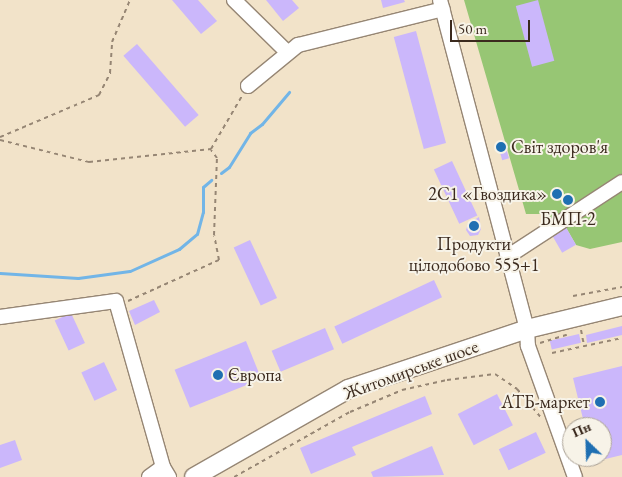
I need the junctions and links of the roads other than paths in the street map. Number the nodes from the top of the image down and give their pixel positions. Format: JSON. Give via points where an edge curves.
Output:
{"nodes":[{"id":1,"x":234,"y":0,"type":"edge"},
{"id":2,"x":441,"y":4,"type":"edge"},
{"id":3,"x":287,"y":52,"type":"junction"},
{"id":4,"x":248,"y":86,"type":"road end"},
{"id":5,"x":622,"y":182,"type":"edge"},
{"id":6,"x":507,"y":258,"type":"junction"},
{"id":7,"x":622,"y":306,"type":"edge"},
{"id":8,"x":0,"y":317,"type":"edge"},
{"id":9,"x":527,"y":338,"type":"junction"},
{"id":10,"x":166,"y":472,"type":"edge"},
{"id":11,"x":149,"y":477,"type":"edge"},
{"id":12,"x":194,"y":477,"type":"edge"},
{"id":13,"x":575,"y":477,"type":"edge"}],
"edges":[{"from":1,"to":3,"type":"street"},
{"from":2,"to":3,"type":"street","via":[[298,45]]},
{"from":2,"to":6,"type":"street"},
{"from":3,"to":4,"type":"street"},
{"from":5,"to":6,"type":"street"},
{"from":6,"to":9,"type":"street"},
{"from":7,"to":9,"type":"main road","name":"Житомирське шосе"},
{"from":8,"to":10,"type":"street","via":[[116,301]]},
{"from":9,"to":12,"type":"main road","name":"Житомирське шосе","via":[[348,389]]},
{"from":9,"to":13,"type":"street"},
{"from":10,"to":11,"type":"street"}]}
